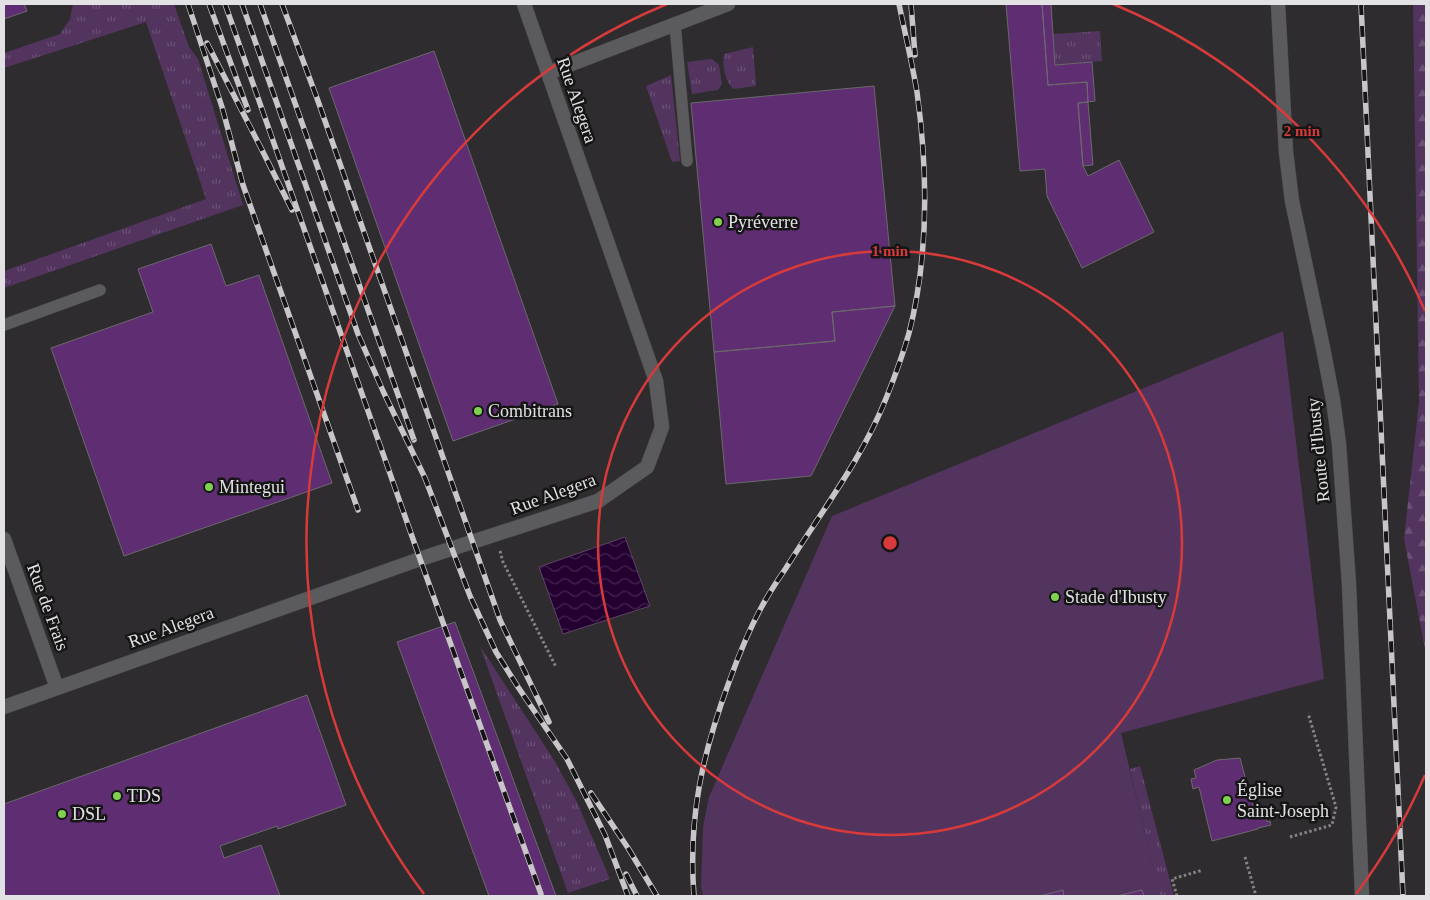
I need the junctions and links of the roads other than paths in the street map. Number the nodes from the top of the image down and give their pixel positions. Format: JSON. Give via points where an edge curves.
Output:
{"nodes":[{"id":1,"x":524,"y":4,"type":"edge"},
{"id":2,"x":728,"y":4,"type":"edge"},
{"id":3,"x":1278,"y":4,"type":"edge"},
{"id":4,"x":675,"y":24,"type":"junction"},
{"id":5,"x":548,"y":73,"type":"junction"},
{"id":6,"x":687,"y":161,"type":"dead end"},
{"id":7,"x":100,"y":290,"type":"dead end"},
{"id":8,"x":4,"y":325,"type":"edge"},
{"id":9,"x":4,"y":539,"type":"edge"},
{"id":10,"x":57,"y":688,"type":"junction"},
{"id":11,"x":4,"y":707,"type":"edge"},
{"id":12,"x":1362,"y":896,"type":"edge"}],
"edges":[{"from":1,"to":5,"type":"street","name":"Rue Alegera"},
{"from":2,"to":4,"type":"street"},
{"from":3,"to":12,"type":"street","name":"Route d'Ibusty","via":[[1286,152],[1292,201],[1323,348],[1339,444]]},
{"from":4,"to":5,"type":"street"},
{"from":4,"to":6,"type":"lane"},
{"from":5,"to":10,"type":"street","name":"Rue Alegera","via":[[656,381],[662,427],[648,467],[598,501],[313,596]]},
{"from":7,"to":8,"type":"lane"},
{"from":9,"to":10,"type":"street","name":"Rue de Frais"},
{"from":10,"to":11,"type":"street","name":"Rue Alegera"}]}
